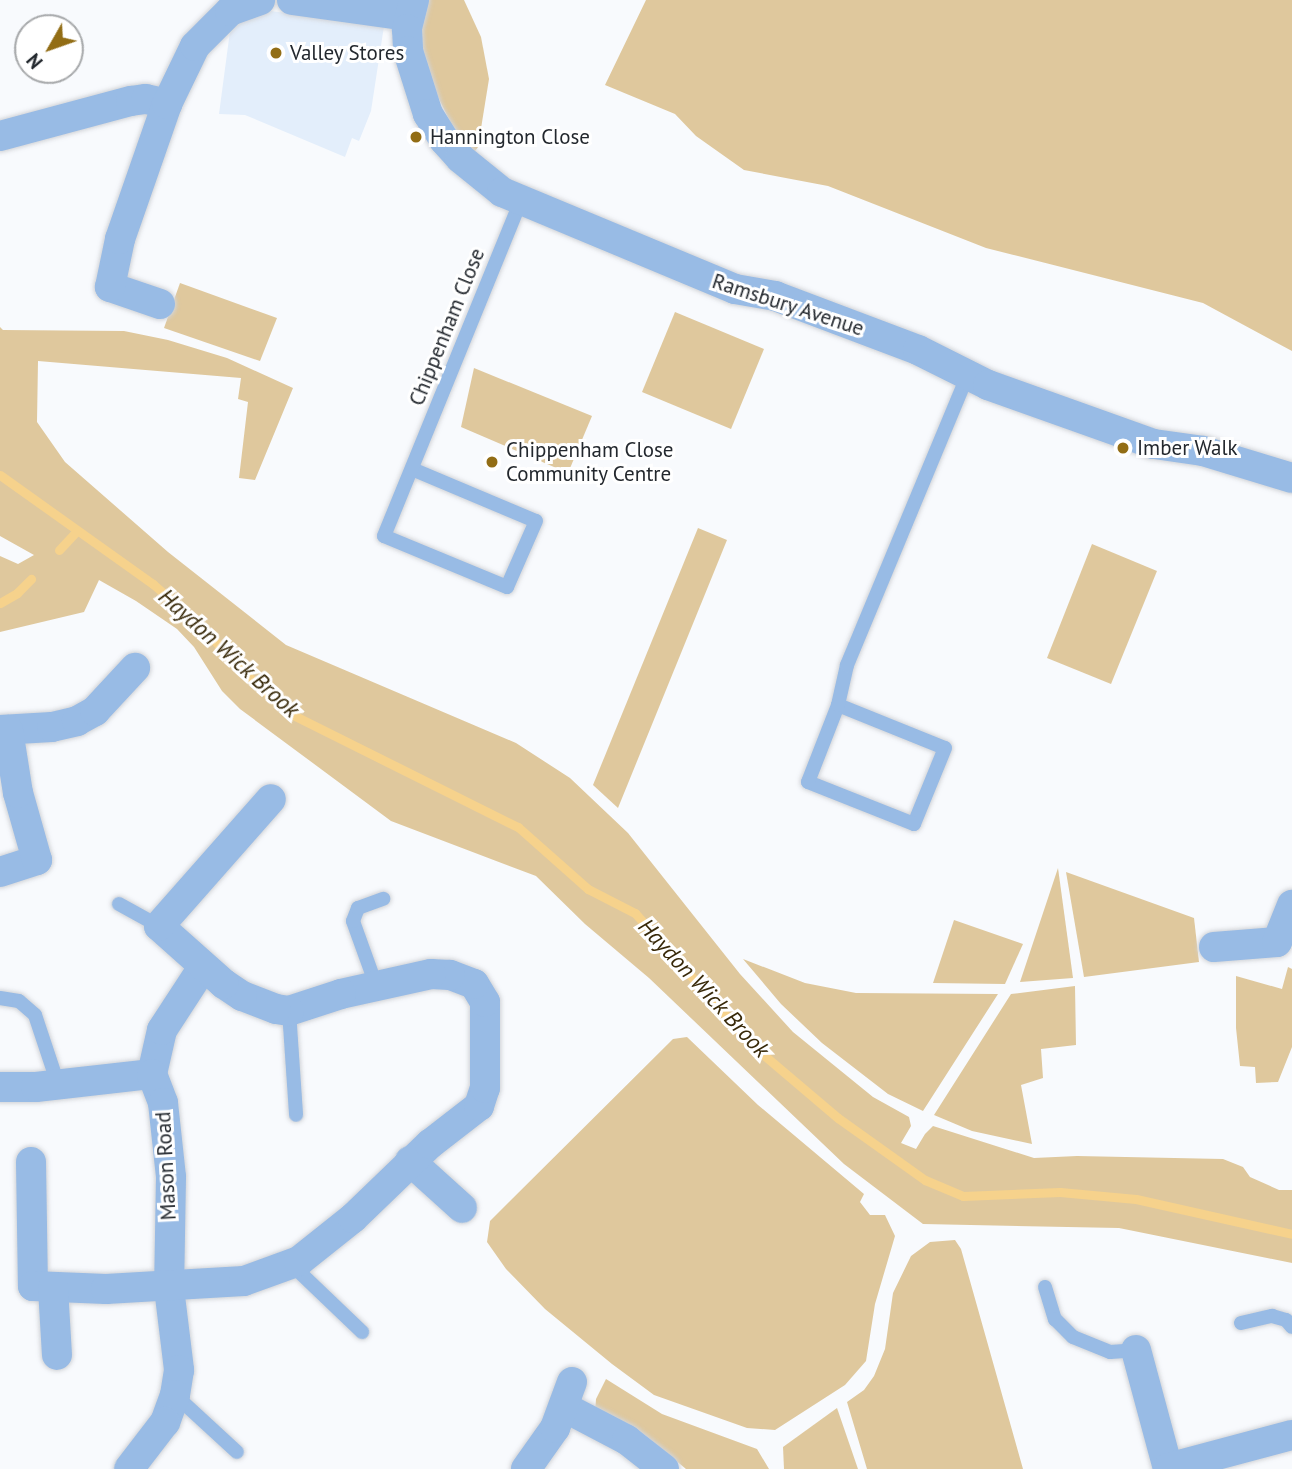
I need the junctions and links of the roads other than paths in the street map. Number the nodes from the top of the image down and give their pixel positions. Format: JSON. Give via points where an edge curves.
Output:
{"nodes":[{"id":1,"x":260,"y":0,"type":"edge"},
{"id":2,"x":292,"y":0,"type":"edge"},
{"id":3,"x":412,"y":8,"type":"edge"},
{"id":4,"x":167,"y":104,"type":"junction"},
{"id":5,"x":0,"y":136,"type":"edge"},
{"id":6,"x":521,"y":201,"type":"junction"},
{"id":7,"x":160,"y":303,"type":"dead end"},
{"id":8,"x":968,"y":375,"type":"junction"},
{"id":9,"x":412,"y":469,"type":"junction"},
{"id":10,"x":1292,"y":478,"type":"edge"},
{"id":11,"x":135,"y":668,"type":"dead end"},
{"id":12,"x":838,"y":705,"type":"junction"},
{"id":13,"x":4,"y":730,"type":"edge"},
{"id":14,"x":271,"y":799,"type":"dead end"},
{"id":15,"x":0,"y":872,"type":"edge"},
{"id":16,"x":383,"y":899,"type":"dead end"},
{"id":17,"x":119,"y":904,"type":"dead end"},
{"id":18,"x":1292,"y":905,"type":"edge"},
{"id":19,"x":159,"y":926,"type":"junction"},
{"id":20,"x":1214,"y":947,"type":"dead end"},
{"id":21,"x":203,"y":967,"type":"junction"},
{"id":22,"x":376,"y":985,"type":"junction"},
{"id":23,"x":0,"y":998,"type":"edge"},
{"id":24,"x":289,"y":1011,"type":"junction"},
{"id":25,"x":152,"y":1074,"type":"junction"},
{"id":26,"x":58,"y":1084,"type":"junction"},
{"id":27,"x":0,"y":1087,"type":"edge"},
{"id":28,"x":296,"y":1115,"type":"dead end"},
{"id":29,"x":410,"y":1161,"type":"junction"},
{"id":30,"x":31,"y":1163,"type":"dead end"},
{"id":31,"x":462,"y":1208,"type":"dead end"},
{"id":32,"x":292,"y":1265,"type":"junction"},
{"id":33,"x":1045,"y":1287,"type":"dead end"},
{"id":34,"x":53,"y":1288,"type":"junction"},
{"id":35,"x":169,"y":1288,"type":"junction"},
{"id":36,"x":1241,"y":1323,"type":"dead end"},
{"id":37,"x":1292,"y":1327,"type":"edge"},
{"id":38,"x":362,"y":1332,"type":"dead end"},
{"id":39,"x":1136,"y":1350,"type":"joint"},
{"id":40,"x":57,"y":1355,"type":"dead end"},
{"id":41,"x":175,"y":1395,"type":"junction"},
{"id":42,"x":1292,"y":1434,"type":"edge"},
{"id":43,"x":237,"y":1452,"type":"dead end"},
{"id":44,"x":1168,"y":1468,"type":"edge"},
{"id":45,"x":129,"y":1469,"type":"edge"},
{"id":46,"x":526,"y":1469,"type":"edge"},
{"id":47,"x":664,"y":1469,"type":"edge"}],
"edges":[{"from":1,"to":4,"type":"street","via":[[230,10],[205,33]]},
{"from":2,"to":3,"type":"street"},
{"from":3,"to":6,"type":"street","name":"Ramsbury Avenue","via":[[408,51],[428,114],[444,140],[481,177]]},
{"from":4,"to":5,"type":"street","via":[[131,101]]},
{"from":4,"to":7,"type":"street","via":[[120,239],[110,287]]},
{"from":6,"to":8,"type":"street","name":"Ramsbury Avenue","via":[[735,289],[775,296],[918,350]]},
{"from":6,"to":9,"type":"lane","name":"Chippenham Close"},
{"from":8,"to":10,"type":"street","name":"Ramsbury Avenue","via":[[1154,443],[1203,451]]},
{"from":8,"to":12,"type":"lane","via":[[847,664]]},
{"from":9,"to":9,"type":"lane","name":"Chippenham Close","via":[[384,536],[507,587],[536,521]]},
{"from":11,"to":13,"type":"street","via":[[87,716],[65,726]]},
{"from":12,"to":12,"type":"lane","via":[[808,782],[914,824],[945,748]]},
{"from":13,"to":15,"type":"street","via":[[37,860]]},
{"from":14,"to":19,"type":"street"},
{"from":16,"to":22,"type":"lane","via":[[359,908],[353,921]]},
{"from":17,"to":19,"type":"lane"},
{"from":18,"to":20,"type":"street","via":[[1277,942]]},
{"from":19,"to":21,"type":"street"},
{"from":21,"to":24,"type":"street","via":[[242,996]]},
{"from":21,"to":25,"type":"street","via":[[162,1030]]},
{"from":22,"to":24,"type":"street"},
{"from":22,"to":29,"type":"street","via":[[431,974],[450,975],[474,984],[485,1002],[486,1075],[479,1106]]},
{"from":23,"to":26,"type":"lane","via":[[19,1001],[35,1015]]},
{"from":24,"to":28,"type":"lane"},
{"from":25,"to":26,"type":"street"},
{"from":25,"to":35,"type":"street","name":"Mason Road","via":[[167,1126]]},
{"from":26,"to":27,"type":"street"},
{"from":29,"to":31,"type":"street"},
{"from":29,"to":32,"type":"street","via":[[353,1218]]},
{"from":30,"to":34,"type":"street","via":[[33,1286]]},
{"from":32,"to":35,"type":"street","via":[[244,1281]]},
{"from":32,"to":38,"type":"lane"},
{"from":33,"to":39,"type":"lane","via":[[1055,1319],[1073,1338],[1110,1352]]},
{"from":34,"to":35,"type":"street"},
{"from":34,"to":40,"type":"street"},
{"from":35,"to":41,"type":"street","name":"Mason Road","via":[[179,1370]]},
{"from":36,"to":37,"type":"lane","via":[[1272,1316]]},
{"from":39,"to":44,"type":"street"},
{"from":41,"to":43,"type":"lane"},
{"from":41,"to":45,"type":"street","name":"Mason Road","via":[[165,1422]]},
{"from":42,"to":44,"type":"street"},
{"from":46,"to":47,"type":"street","via":[[555,1428],[568,1394]]}]}
